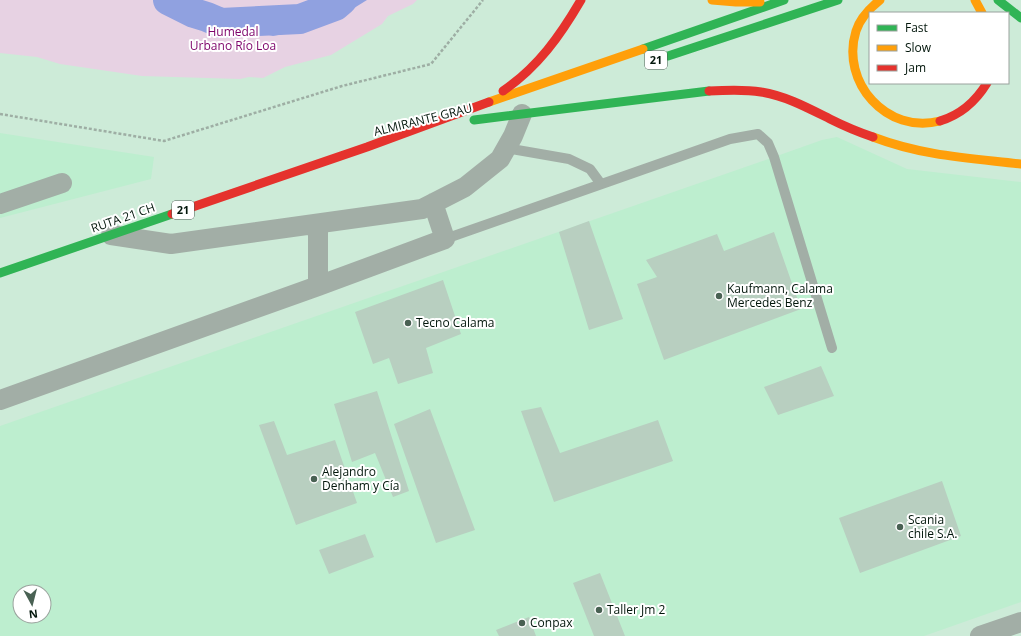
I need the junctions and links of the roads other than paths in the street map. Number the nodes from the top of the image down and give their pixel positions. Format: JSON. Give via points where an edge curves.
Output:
{"nodes":[{"id":1,"x":581,"y":0,"type":"edge"},
{"id":2,"x":712,"y":0,"type":"edge"},
{"id":3,"x":838,"y":0,"type":"edge"},
{"id":4,"x":880,"y":0,"type":"edge"},
{"id":5,"x":975,"y":0,"type":"edge"},
{"id":6,"x":998,"y":0,"type":"edge"},
{"id":7,"x":782,"y":1,"type":"edge"},
{"id":8,"x":981,"y":12,"type":"edge"},
{"id":9,"x":1021,"y":18,"type":"edge"},
{"id":10,"x":656,"y":60,"type":"dead end"},
{"id":11,"x":986,"y":84,"type":"edge"},
{"id":12,"x":471,"y":108,"type":"junction"},
{"id":13,"x":521,"y":109,"type":"junction"},
{"id":14,"x":470,"y":121,"type":"dead end"},
{"id":15,"x":451,"y":126,"type":"dead end"},
{"id":16,"x":366,"y":147,"type":"junction"},
{"id":17,"x":506,"y":148,"type":"junction"},
{"id":18,"x":1021,"y":164,"type":"edge"},
{"id":19,"x":62,"y":183,"type":"dead end"},
{"id":20,"x":601,"y":184,"type":"junction"},
{"id":21,"x":433,"y":203,"type":"junction"},
{"id":22,"x":0,"y":204,"type":"edge"},
{"id":23,"x":318,"y":224,"type":"junction"},
{"id":24,"x":110,"y":235,"type":"junction"},
{"id":25,"x":445,"y":239,"type":"junction"},
{"id":26,"x":0,"y":273,"type":"edge"},
{"id":27,"x":318,"y":286,"type":"junction"},
{"id":28,"x":832,"y":348,"type":"dead end"},
{"id":29,"x":0,"y":400,"type":"edge"},
{"id":30,"x":1021,"y":622,"type":"edge"},
{"id":31,"x":980,"y":636,"type":"edge"}],
"edges":[{"from":1,"to":12,"type":"highway","via":[[560,34],[534,66],[510,87]]},
{"from":2,"to":7,"type":"highway","via":[[742,3]]},
{"from":3,"to":10,"type":"highway","number":"21"},
{"from":4,"to":11,"type":"highway","via":[[859,23],[855,32],[852,59],[858,80],[871,100],[880,108],[892,116],[914,123],[937,122],[969,106]]},
{"from":5,"to":8,"type":"highway"},
{"from":6,"to":9,"type":"highway"},
{"from":7,"to":12,"type":"highway","name":"ALMIRANTE GRAU","number":"21"},
{"from":12,"to":16,"type":"highway","name":"ALMIRANTE GRAU","number":"21"},
{"from":13,"to":14,"type":"highway","name":"ALMIRANTE GRAU"},
{"from":13,"to":17,"type":"street"},
{"from":13,"to":18,"type":"highway","name":"ALMIRANTE GRAU","via":[[749,90],[796,103],[894,145],[959,157]]},
{"from":15,"to":16,"type":"highway","name":"ALMIRANTE GRAU","number":"21"},
{"from":16,"to":24,"type":"highway","name":"RUTA 21 CH","number":"21"},
{"from":17,"to":20,"type":"lane","via":[[569,159],[590,169]]},
{"from":17,"to":21,"type":"street","via":[[500,159],[465,187]]},
{"from":19,"to":22,"type":"street"},
{"from":20,"to":25,"type":"lane"},
{"from":20,"to":28,"type":"lane","via":[[730,139],[758,134],[768,143],[774,157]]},
{"from":21,"to":23,"type":"street","via":[[422,209]]},
{"from":21,"to":25,"type":"street"},
{"from":23,"to":24,"type":"street","via":[[171,244]]},
{"from":23,"to":27,"type":"street"},
{"from":24,"to":26,"type":"highway","name":"RUTA 21 CH","number":"21"},
{"from":25,"to":27,"type":"street"},
{"from":27,"to":29,"type":"street"},
{"from":30,"to":31,"type":"street"}]}
